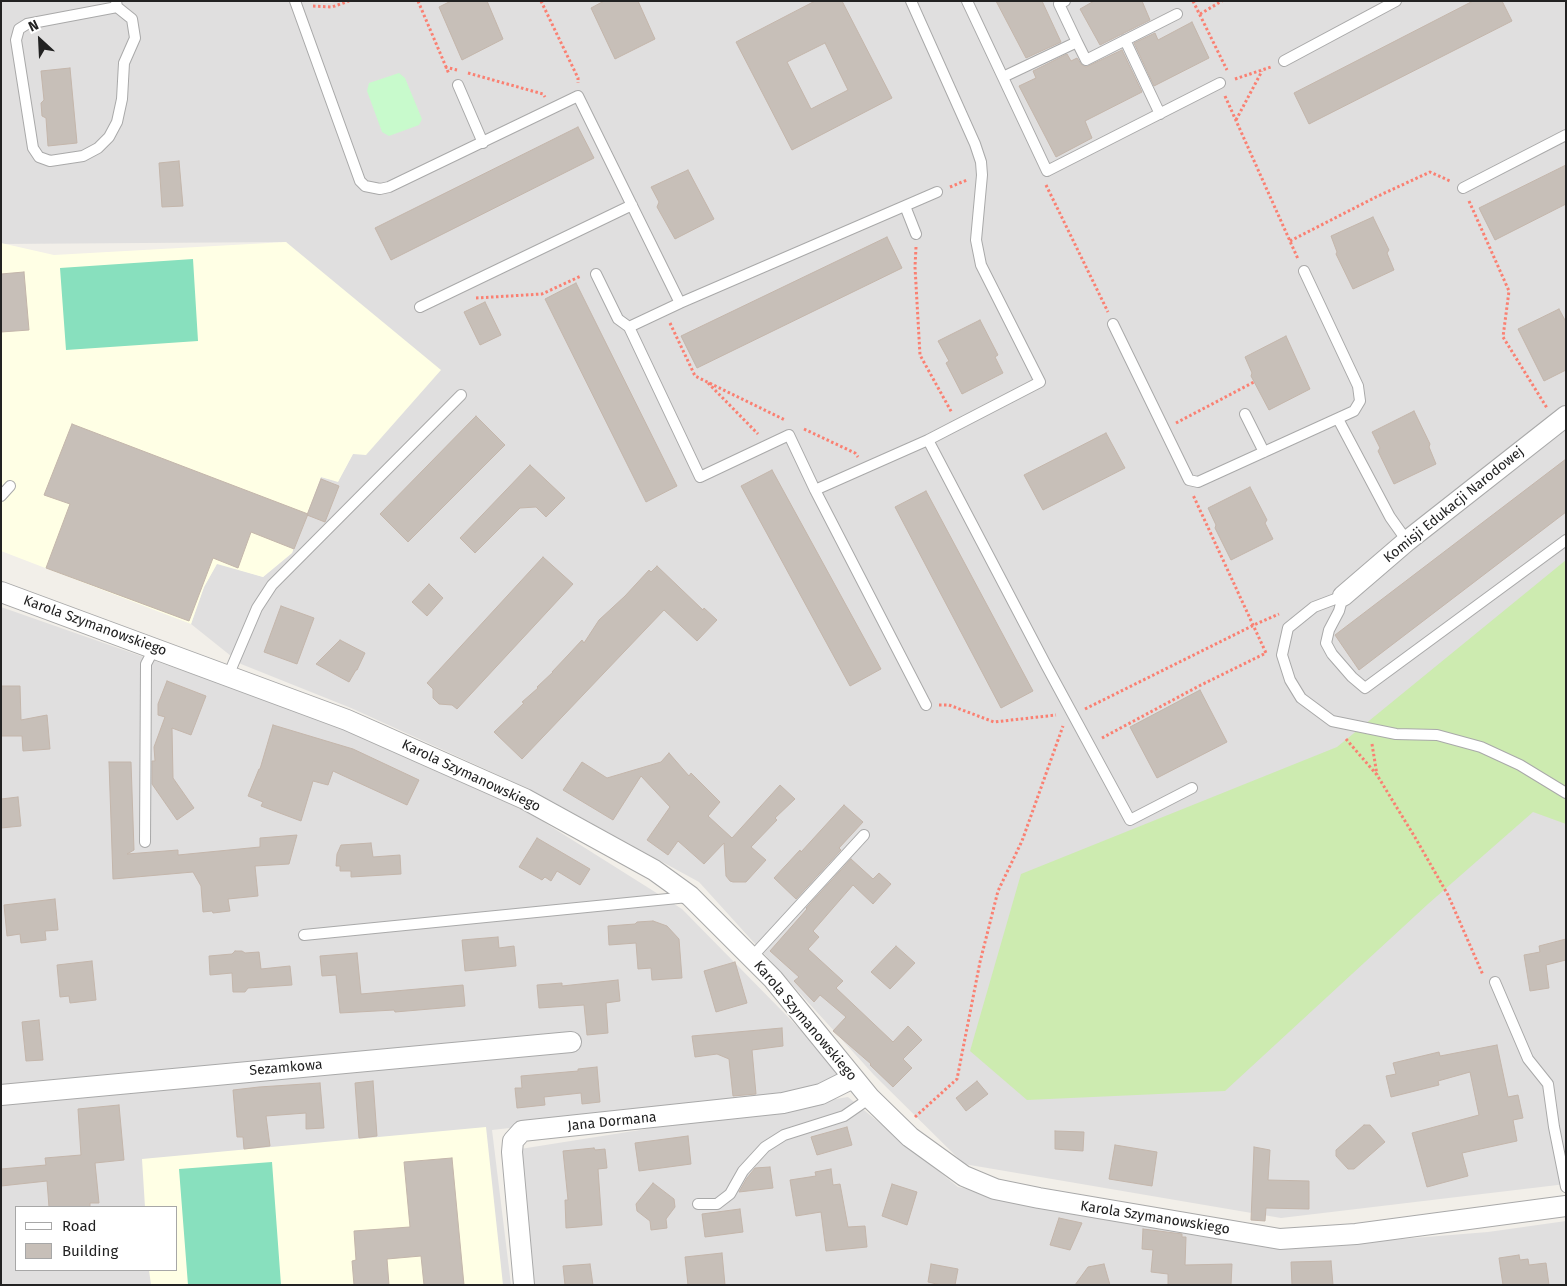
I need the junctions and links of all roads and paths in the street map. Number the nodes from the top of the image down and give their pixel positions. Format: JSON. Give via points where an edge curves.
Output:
{"nodes":[{"id":1,"x":295,"y":1,"type":"edge"},
{"id":2,"x":349,"y":1,"type":"edge"},
{"id":3,"x":418,"y":1,"type":"edge"},
{"id":4,"x":541,"y":1,"type":"edge"},
{"id":5,"x":911,"y":1,"type":"edge"},
{"id":6,"x":967,"y":1,"type":"edge"},
{"id":7,"x":1065,"y":1,"type":"edge"},
{"id":8,"x":1193,"y":1,"type":"edge"},
{"id":9,"x":1222,"y":1,"type":"edge"},
{"id":10,"x":1396,"y":1,"type":"edge"},
{"id":11,"x":116,"y":4,"type":"edge"},
{"id":12,"x":307,"y":6,"type":"dead end"},
{"id":13,"x":1177,"y":14,"type":"dead end"},
{"id":14,"x":1200,"y":14,"type":"junction"},
{"id":15,"x":1125,"y":40,"type":"junction"},
{"id":16,"x":1077,"y":42,"type":"junction"},
{"id":17,"x":1284,"y":61,"type":"dead end"},
{"id":18,"x":446,"y":67,"type":"junction"},
{"id":19,"x":1228,"y":72,"type":"dead end"},
{"id":20,"x":1003,"y":77,"type":"junction"},
{"id":21,"x":1235,"y":79,"type":"dead end"},
{"id":22,"x":1220,"y":83,"type":"dead end"},
{"id":23,"x":458,"y":85,"type":"joint"},
{"id":24,"x":578,"y":96,"type":"junction"},
{"id":25,"x":1227,"y":100,"type":"dead end"},
{"id":26,"x":551,"y":110,"type":"junction"},
{"id":27,"x":1160,"y":114,"type":"junction"},
{"id":28,"x":1236,"y":120,"type":"junction"},
{"id":29,"x":1566,"y":135,"type":"edge"},
{"id":30,"x":483,"y":143,"type":"junction"},
{"id":31,"x":1047,"y":171,"type":"junction"},
{"id":32,"x":1463,"y":188,"type":"junction"},
{"id":33,"x":937,"y":192,"type":"dead end"},
{"id":34,"x":632,"y":205,"type":"junction"},
{"id":35,"x":905,"y":206,"type":"junction"},
{"id":36,"x":916,"y":234,"type":"joint"},
{"id":37,"x":1290,"y":241,"type":"junction"},
{"id":38,"x":1304,"y":271,"type":"joint"},
{"id":39,"x":596,"y":274,"type":"joint"},
{"id":40,"x":441,"y":297,"type":"junction"},
{"id":41,"x":680,"y":303,"type":"junction"},
{"id":42,"x":420,"y":308,"type":"dead end"},
{"id":43,"x":664,"y":311,"type":"junction"},
{"id":44,"x":1113,"y":324,"type":"joint"},
{"id":45,"x":629,"y":327,"type":"junction"},
{"id":46,"x":706,"y":381,"type":"junction"},
{"id":47,"x":1254,"y":382,"type":"dead end"},
{"id":48,"x":461,"y":395,"type":"dead end"},
{"id":49,"x":1245,"y":414,"type":"dead end"},
{"id":50,"x":1338,"y":419,"type":"junction"},
{"id":51,"x":1561,"y":419,"type":"edge"},
{"id":52,"x":788,"y":422,"type":"dead end"},
{"id":53,"x":957,"y":424,"type":"junction"},
{"id":54,"x":796,"y":425,"type":"dead end"},
{"id":55,"x":1164,"y":429,"type":"junction"},
{"id":56,"x":928,"y":440,"type":"junction"},
{"id":57,"x":769,"y":444,"type":"junction"},
{"id":58,"x":1264,"y":452,"type":"junction"},
{"id":59,"x":864,"y":468,"type":"junction"},
{"id":60,"x":1189,"y":480,"type":"junction"},
{"id":61,"x":10,"y":486,"type":"dead end"},
{"id":62,"x":815,"y":490,"type":"junction"},
{"id":63,"x":1,"y":496,"type":"edge"},
{"id":64,"x":1566,"y":540,"type":"edge"},
{"id":65,"x":1408,"y":541,"type":"junction"},
{"id":66,"x":1,"y":592,"type":"edge"},
{"id":67,"x":1343,"y":596,"type":"junction"},
{"id":68,"x":1280,"y":614,"type":"dead end"},
{"id":69,"x":1254,"y":625,"type":"junction"},
{"id":70,"x":154,"y":648,"type":"junction"},
{"id":71,"x":228,"y":676,"type":"junction"},
{"id":72,"x":926,"y":705,"type":"joint"},
{"id":73,"x":1074,"y":715,"type":"junction"},
{"id":74,"x":1332,"y":721,"type":"junction"},
{"id":75,"x":1090,"y":744,"type":"junction"},
{"id":76,"x":1192,"y":788,"type":"dead end"},
{"id":77,"x":1566,"y":793,"type":"edge"},
{"id":78,"x":864,"y":835,"type":"dead end"},
{"id":79,"x":145,"y":842,"type":"dead end"},
{"id":80,"x":690,"y":896,"type":"junction"},
{"id":81,"x":304,"y":935,"type":"dead end"},
{"id":82,"x":751,"y":958,"type":"junction"},
{"id":83,"x":1484,"y":976,"type":"dead end"},
{"id":84,"x":1495,"y":982,"type":"dead end"},
{"id":85,"x":572,"y":1042,"type":"dead end"},
{"id":86,"x":853,"y":1078,"type":"junction"},
{"id":87,"x":1,"y":1095,"type":"edge"},
{"id":88,"x":870,"y":1098,"type":"junction"},
{"id":89,"x":902,"y":1130,"type":"junction"},
{"id":90,"x":1566,"y":1187,"type":"edge"},
{"id":91,"x":698,"y":1204,"type":"dead end"},
{"id":92,"x":1566,"y":1206,"type":"edge"},
{"id":93,"x":524,"y":1285,"type":"edge"}],
"edges":[{"from":1,"to":30,"type":"lane","via":[[360,181],[365,186],[389,187]]},
{"from":2,"to":12,"type":"path","via":[[332,7]]},
{"from":3,"to":18,"type":"path"},
{"from":4,"to":24,"type":"path","via":[[578,78]]},
{"from":5,"to":53,"type":"lane","via":[[981,162],[976,240],[981,265],[1040,382]]},
{"from":6,"to":20,"type":"lane"},
{"from":7,"to":16,"type":"lane","via":[[1059,4]]},
{"from":8,"to":14,"type":"path"},
{"from":9,"to":14,"type":"path"},
{"from":10,"to":17,"type":"lane"},
{"from":11,"to":11,"type":"lane","via":[[27,24],[19,29],[16,40],[32,148],[39,157],[50,161],[83,156],[98,148],[117,122],[124,63],[135,38],[132,19]]},
{"from":13,"to":15,"type":"lane"},
{"from":14,"to":19,"type":"path"},
{"from":15,"to":16,"type":"lane","via":[[1086,60]]},
{"from":15,"to":27,"type":"lane"},
{"from":16,"to":20,"type":"lane"},
{"from":18,"to":23,"type":"path"},
{"from":18,"to":26,"type":"path","via":[[543,94]]},
{"from":20,"to":31,"type":"lane"},
{"from":21,"to":28,"type":"path","via":[[1263,70]]},
{"from":22,"to":27,"type":"lane"},
{"from":23,"to":30,"type":"lane"},
{"from":24,"to":26,"type":"lane"},
{"from":24,"to":34,"type":"lane"},
{"from":25,"to":28,"type":"path"},
{"from":26,"to":30,"type":"lane"},
{"from":27,"to":31,"type":"lane"},
{"from":28,"to":37,"type":"path"},
{"from":29,"to":32,"type":"lane"},
{"from":31,"to":44,"type":"path","via":[[1045,184]]},
{"from":32,"to":37,"type":"path","via":[[1430,172]]},
{"from":32,"to":51,"type":"path","via":[[1509,291],[1503,337]]},
{"from":33,"to":35,"type":"lane"},
{"from":34,"to":40,"type":"lane"},
{"from":34,"to":41,"type":"lane"},
{"from":35,"to":36,"type":"lane"},
{"from":35,"to":41,"type":"lane"},
{"from":36,"to":53,"type":"path","via":[[920,355]]},
{"from":37,"to":38,"type":"path"},
{"from":38,"to":50,"type":"lane","via":[[1358,386],[1360,401],[1354,411]]},
{"from":39,"to":40,"type":"path","via":[[594,270],[542,294],[458,299]]},
{"from":39,"to":45,"type":"lane","via":[[618,318]]},
{"from":40,"to":42,"type":"lane"},
{"from":41,"to":43,"type":"lane"},
{"from":43,"to":45,"type":"lane"},
{"from":43,"to":46,"type":"path","via":[[695,376]]},
{"from":44,"to":55,"type":"lane"},
{"from":45,"to":57,"type":"lane","via":[[700,477]]},
{"from":46,"to":52,"type":"path"},
{"from":46,"to":57,"type":"path"},
{"from":47,"to":55,"type":"path"},
{"from":48,"to":71,"type":"lane","via":[[272,585],[257,608]]},
{"from":49,"to":58,"type":"lane"},
{"from":50,"to":58,"type":"lane"},
{"from":50,"to":65,"type":"lane","via":[[1390,517]]},
{"from":51,"to":65,"type":"street","name":"Komisji Edukacji Narodowej"},
{"from":53,"to":56,"type":"lane"},
{"from":54,"to":59,"type":"path","via":[[855,453]]},
{"from":55,"to":60,"type":"lane"},
{"from":56,"to":59,"type":"lane"},
{"from":56,"to":73,"type":"lane"},
{"from":57,"to":62,"type":"lane","via":[[789,435]]},
{"from":58,"to":60,"type":"lane","via":[[1198,482]]},
{"from":59,"to":62,"type":"lane"},
{"from":60,"to":69,"type":"path","via":[[1192,493]]},
{"from":61,"to":63,"type":"lane"},
{"from":62,"to":72,"type":"lane"},
{"from":64,"to":67,"type":"lane","via":[[1365,688],[1332,654],[1326,643]]},
{"from":65,"to":67,"type":"street","name":"Komisji Edukacji Narodowej"},
{"from":66,"to":70,"type":"street","name":"Karola Szymanowskiego"},
{"from":67,"to":74,"type":"lane","via":[[1314,607],[1288,628],[1282,655],[1290,680],[1301,698]]},
{"from":68,"to":69,"type":"path"},
{"from":69,"to":73,"type":"path"},
{"from":69,"to":75,"type":"path","via":[[1266,653]]},
{"from":70,"to":71,"type":"street","name":"Karola Szymanowskiego"},
{"from":70,"to":79,"type":"lane","via":[[146,664]]},
{"from":71,"to":80,"type":"street","name":"Karola Szymanowskiego","via":[[347,720],[525,799],[654,870]]},
{"from":72,"to":73,"type":"path","via":[[949,705],[994,722]]},
{"from":73,"to":75,"type":"lane"},
{"from":73,"to":89,"type":"path","via":[[1065,720],[1022,841],[998,891],[957,1079]]},
{"from":74,"to":77,"type":"lane","via":[[1396,734],[1437,734],[1481,747],[1520,765]]},
{"from":74,"to":83,"type":"path","via":[[1377,776],[1416,839],[1448,895]]},
{"from":75,"to":76,"type":"lane","via":[[1130,820]]},
{"from":78,"to":82,"type":"lane"},
{"from":80,"to":81,"type":"lane"},
{"from":80,"to":82,"type":"street","name":"Karola Szymanowskiego"},
{"from":82,"to":86,"type":"street","name":"Karola Szymanowskiego","via":[[773,979]]},
{"from":84,"to":90,"type":"lane","via":[[1528,1059],[1548,1084]]},
{"from":85,"to":87,"type":"street","name":"Sezamkowa"},
{"from":86,"to":88,"type":"street","name":"Karola Szymanowskiego"},
{"from":86,"to":93,"type":"street","name":"Jana Dormana","via":[[821,1094],[784,1103],[522,1131],[513,1141],[512,1152]]},
{"from":88,"to":89,"type":"street","name":"Karola Szymanowskiego"},
{"from":88,"to":91,"type":"lane","via":[[844,1116],[784,1135],[765,1147],[743,1171],[730,1194],[717,1204]]},
{"from":89,"to":92,"type":"street","name":"Karola Szymanowskiego","via":[[964,1176],[996,1189],[1280,1239],[1356,1234]]}]}
